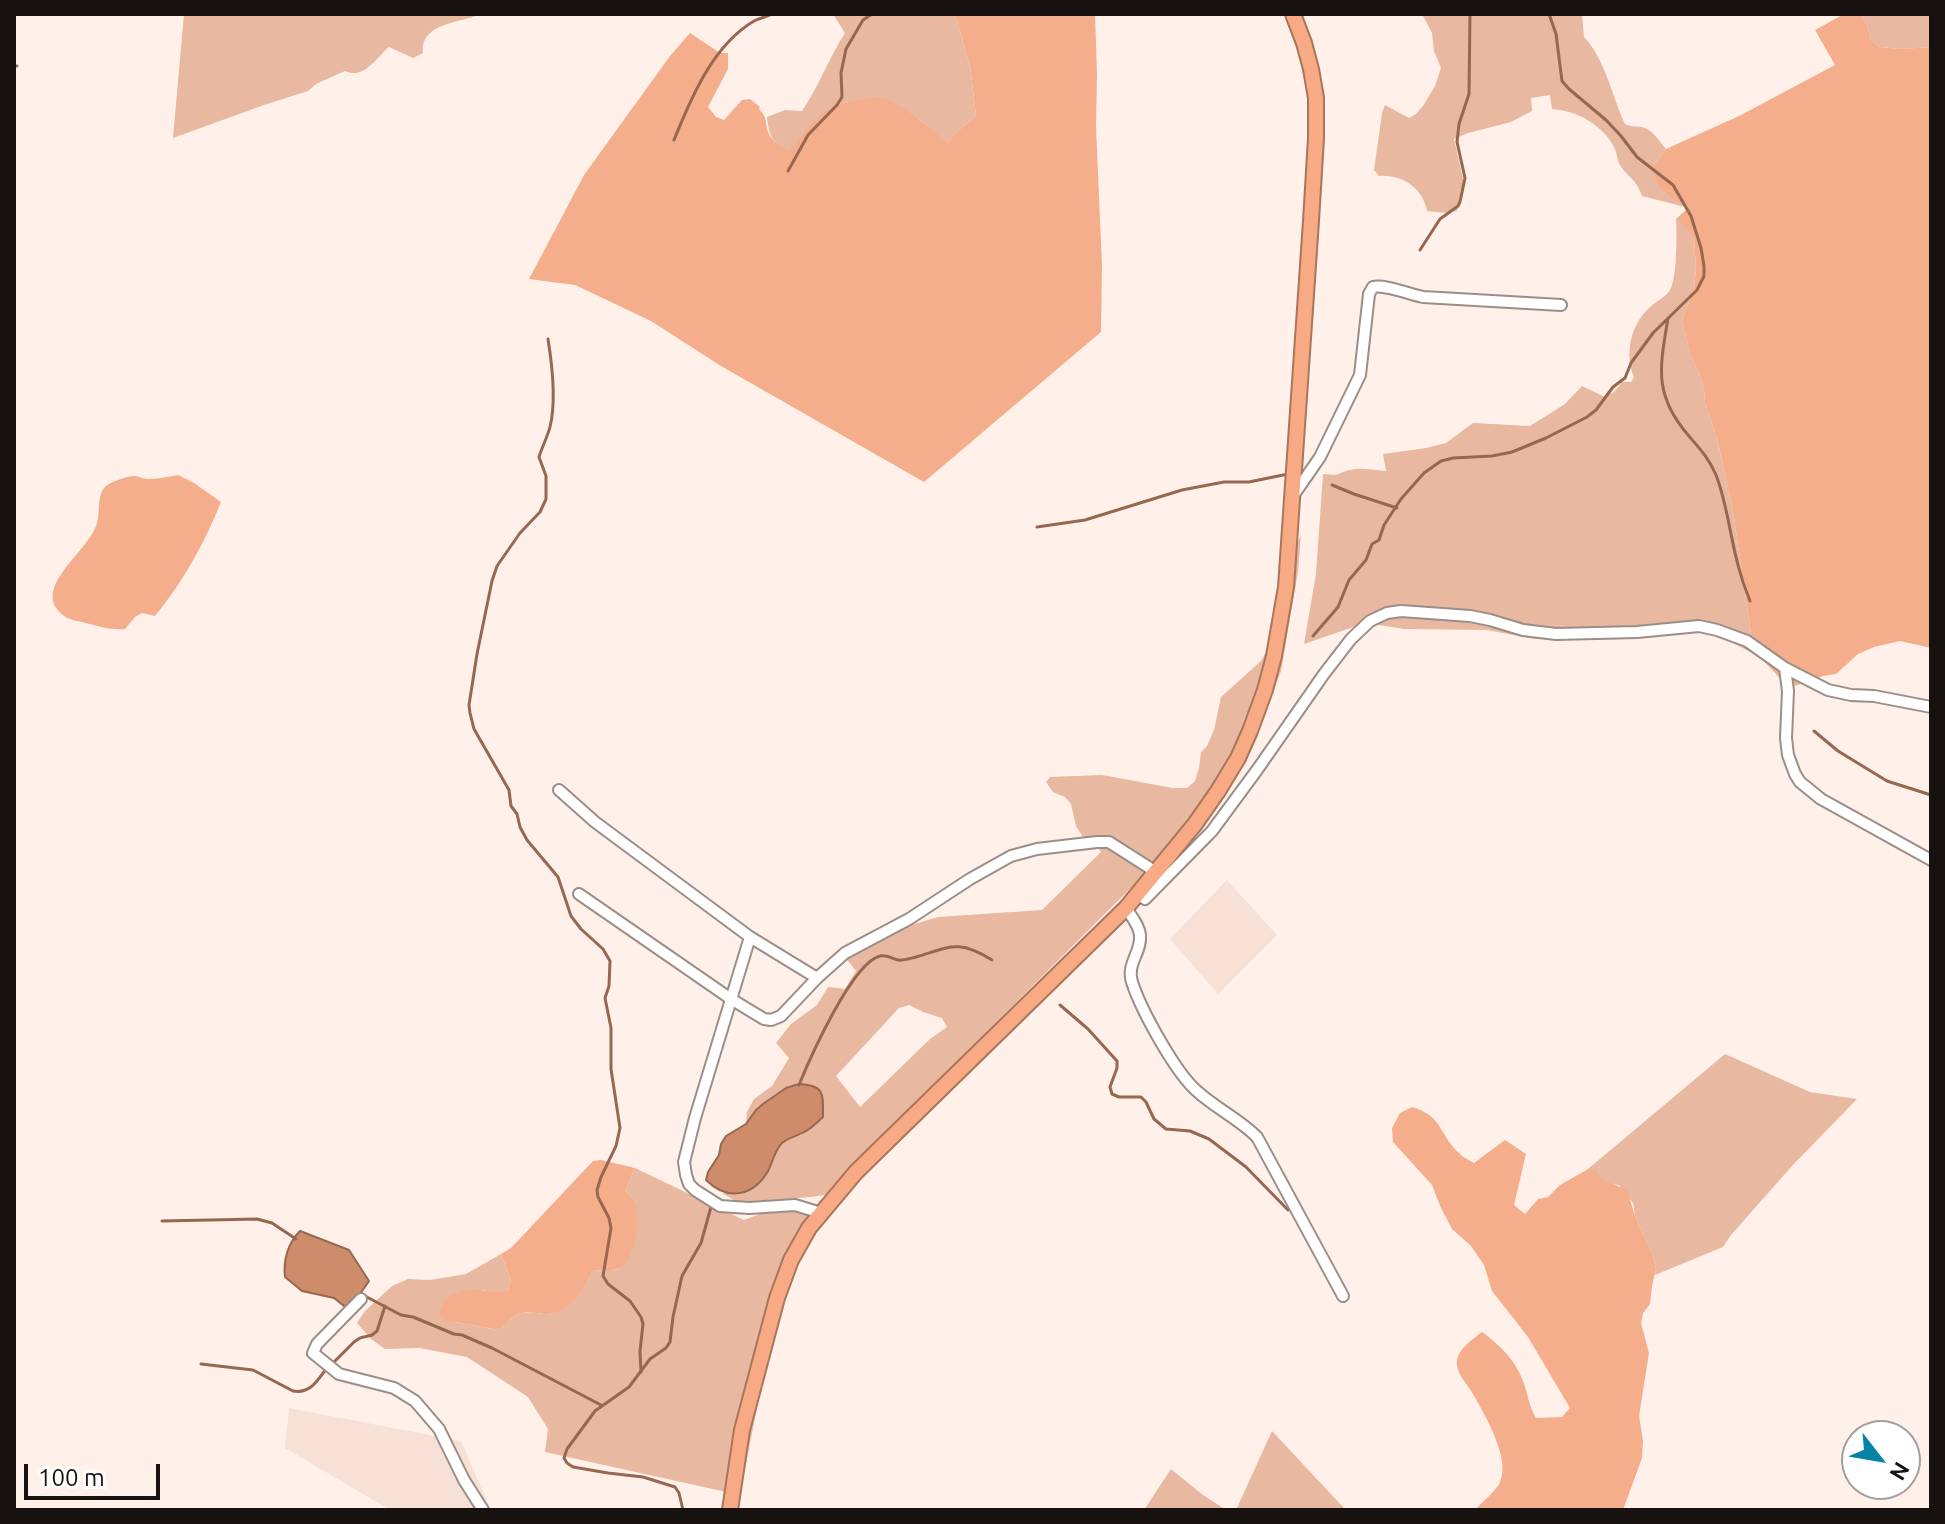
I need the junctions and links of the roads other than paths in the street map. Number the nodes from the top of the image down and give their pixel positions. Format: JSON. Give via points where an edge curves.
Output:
{"nodes":[{"id":1,"x":1293,"y":14,"type":"edge"},
{"id":2,"x":1561,"y":305,"type":"dead end"},
{"id":3,"x":1293,"y":496,"type":"junction"},
{"id":4,"x":1785,"y":668,"type":"junction"},
{"id":5,"x":1931,"y":707,"type":"edge"},
{"id":6,"x":559,"y":790,"type":"dead end"},
{"id":7,"x":1931,"y":860,"type":"edge"},
{"id":8,"x":1154,"y":880,"type":"junction"},
{"id":9,"x":579,"y":894,"type":"dead end"},
{"id":10,"x":1126,"y":908,"type":"junction"},
{"id":11,"x":750,"y":937,"type":"junction"},
{"id":12,"x":817,"y":978,"type":"junction"},
{"id":13,"x":731,"y":999,"type":"junction"},
{"id":14,"x":821,"y":1213,"type":"junction"},
{"id":15,"x":1343,"y":1296,"type":"dead end"},
{"id":16,"x":361,"y":1299,"type":"dead end"},
{"id":17,"x":483,"y":1510,"type":"edge"},
{"id":18,"x":730,"y":1510,"type":"edge"}],
"edges":[{"from":1,"to":3,"type":"highway","via":[[1311,69],[1316,125]]},
{"from":2,"to":3,"type":"street","via":[[1423,297],[1374,286],[1363,368],[1320,457]]},
{"from":3,"to":8,"type":"highway","via":[[1286,587],[1265,690],[1231,769]]},
{"from":4,"to":5,"type":"street","via":[[1828,690]]},
{"from":4,"to":7,"type":"street","via":[[1788,755],[1800,782]]},
{"from":4,"to":8,"type":"street","via":[[1747,641],[1699,626],[1556,634],[1470,616],[1387,613],[1351,639],[1212,831]]},
{"from":6,"to":11,"type":"street"},
{"from":8,"to":10,"type":"highway"},
{"from":8,"to":12,"type":"street","via":[[1109,842],[1024,852],[845,953]]},
{"from":9,"to":13,"type":"street"},
{"from":10,"to":14,"type":"highway","via":[[856,1172]]},
{"from":10,"to":15,"type":"street","via":[[1140,935],[1130,977],[1157,1033],[1190,1085],[1257,1137]]},
{"from":11,"to":12,"type":"street"},
{"from":11,"to":13,"type":"street"},
{"from":12,"to":13,"type":"street","via":[[771,1020]]},
{"from":13,"to":14,"type":"street","via":[[684,1162],[689,1184],[720,1206],[795,1205]]},
{"from":14,"to":18,"type":"highway","via":[[791,1260],[777,1298],[742,1430]]},
{"from":16,"to":17,"type":"street","via":[[313,1353],[339,1374],[394,1388],[415,1401],[445,1439]]}]}
